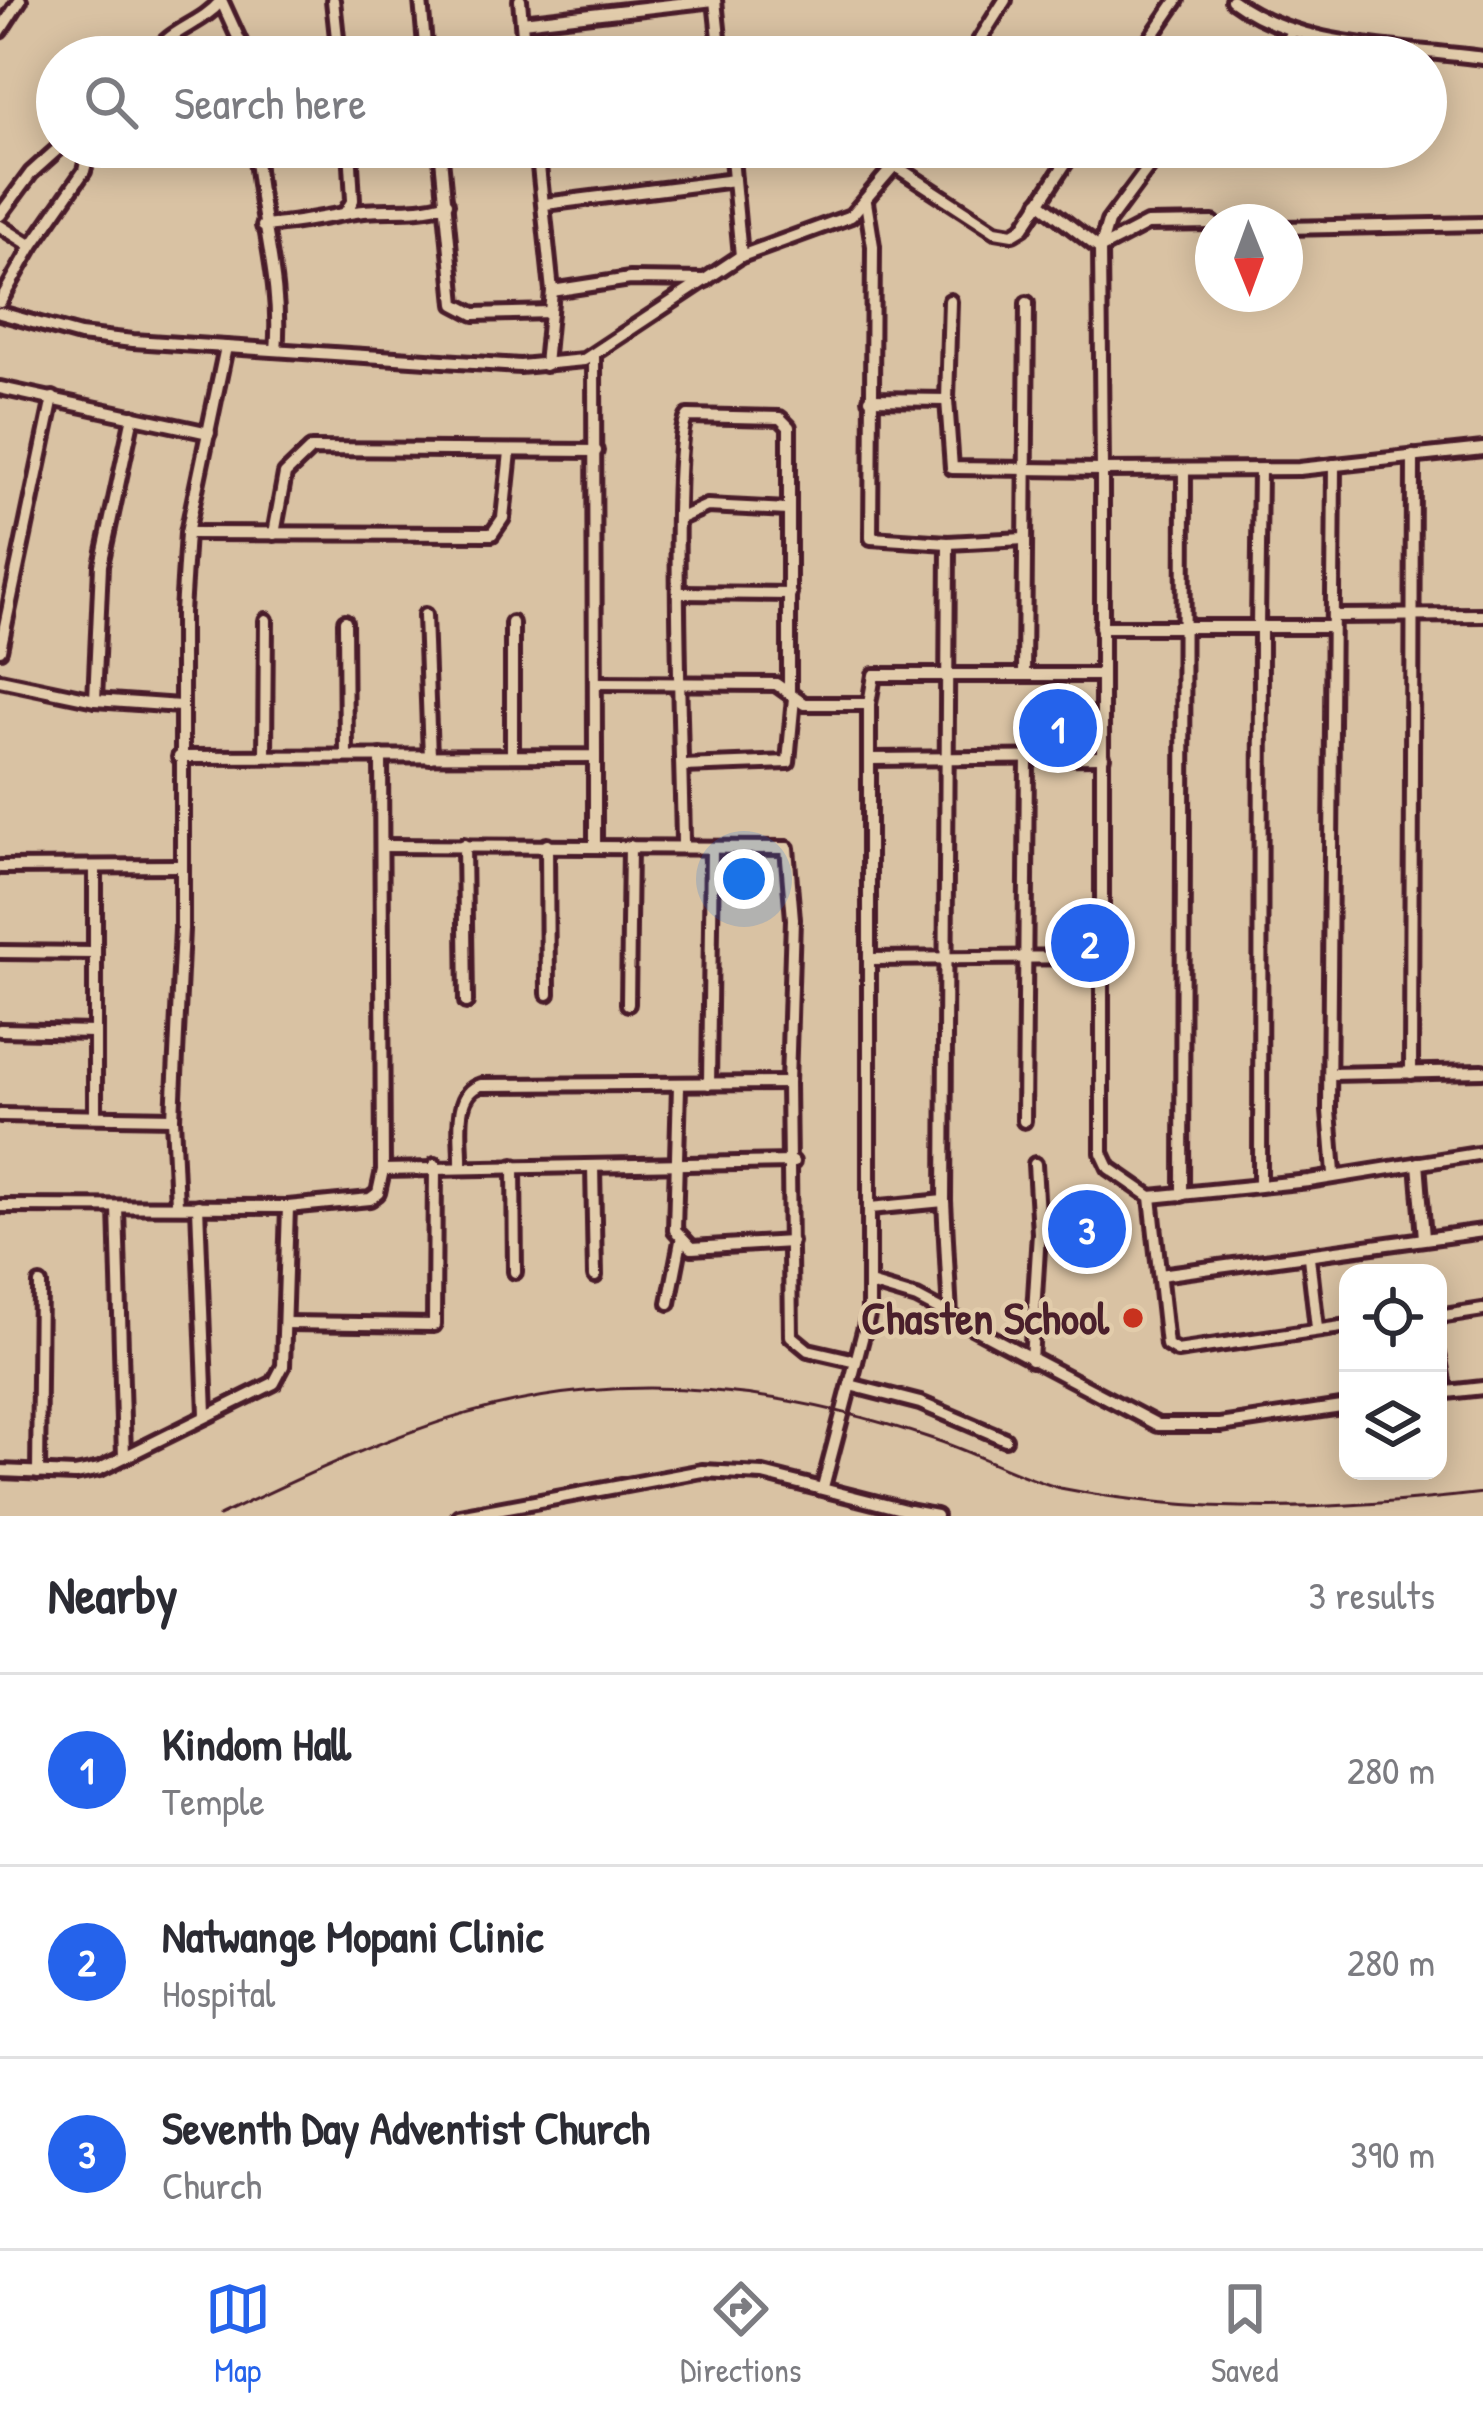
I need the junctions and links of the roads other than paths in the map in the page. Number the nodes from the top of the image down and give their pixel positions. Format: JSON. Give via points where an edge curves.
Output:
{"nodes":[{"id":1,"x":20,"y":0,"type":"edge"},
{"id":2,"x":221,"y":0,"type":"edge"},
{"id":3,"x":333,"y":0,"type":"edge"},
{"id":4,"x":421,"y":0,"type":"edge"},
{"id":5,"x":520,"y":0,"type":"edge"},
{"id":6,"x":714,"y":0,"type":"edge"},
{"id":7,"x":1005,"y":0,"type":"edge"},
{"id":8,"x":1177,"y":0,"type":"edge"},
{"id":9,"x":1232,"y":0,"type":"edge"},
{"id":10,"x":522,"y":22,"type":"junction"},
{"id":11,"x":0,"y":32,"type":"edge"},
{"id":12,"x":1292,"y":32,"type":"junction"},
{"id":13,"x":166,"y":36,"type":"edge"},
{"id":14,"x":237,"y":36,"type":"edge"},
{"id":15,"x":337,"y":36,"type":"edge"},
{"id":16,"x":424,"y":36,"type":"edge"},
{"id":17,"x":524,"y":36,"type":"edge"},
{"id":18,"x":719,"y":36,"type":"edge"},
{"id":19,"x":982,"y":36,"type":"edge"},
{"id":20,"x":1152,"y":36,"type":"edge"},
{"id":21,"x":1290,"y":36,"type":"edge"},
{"id":22,"x":1321,"y":36,"type":"edge"},
{"id":23,"x":1447,"y":53,"type":"edge"},
{"id":24,"x":1483,"y":58,"type":"edge"},
{"id":25,"x":41,"y":168,"type":"edge"},
{"id":26,"x":86,"y":168,"type":"edge"},
{"id":27,"x":257,"y":168,"type":"edge"},
{"id":28,"x":351,"y":168,"type":"edge"},
{"id":29,"x":443,"y":168,"type":"edge"},
{"id":30,"x":540,"y":168,"type":"edge"},
{"id":31,"x":733,"y":168,"type":"edge"},
{"id":32,"x":895,"y":168,"type":"edge"},
{"id":33,"x":900,"y":168,"type":"edge"},
{"id":34,"x":1062,"y":168,"type":"edge"},
{"id":35,"x":1148,"y":168,"type":"edge"},
{"id":36,"x":734,"y":180,"type":"junction"},
{"id":37,"x":866,"y":202,"type":"junction"},
{"id":38,"x":1039,"y":202,"type":"junction"},
{"id":39,"x":447,"y":203,"type":"junction"},
{"id":40,"x":545,"y":204,"type":"junction"},
{"id":41,"x":345,"y":213,"type":"junction"},
{"id":42,"x":0,"y":215,"type":"edge"},
{"id":43,"x":1195,"y":224,"type":"edge"},
{"id":44,"x":1483,"y":224,"type":"edge"},
{"id":45,"x":0,"y":226,"type":"edge"},
{"id":46,"x":262,"y":226,"type":"junction"},
{"id":47,"x":1303,"y":228,"type":"edge"},
{"id":48,"x":32,"y":246,"type":"junction"},
{"id":49,"x":1100,"y":249,"type":"junction"},
{"id":50,"x":741,"y":256,"type":"junction"},
{"id":51,"x":706,"y":280,"type":"junction"},
{"id":52,"x":552,"y":291,"type":"junction"},
{"id":53,"x":0,"y":302,"type":"edge"},
{"id":54,"x":950,"y":302,"type":"dead end"},
{"id":55,"x":1027,"y":303,"type":"dead end"},
{"id":56,"x":550,"y":312,"type":"junction"},
{"id":57,"x":0,"y":313,"type":"edge"},
{"id":58,"x":226,"y":347,"type":"junction"},
{"id":59,"x":276,"y":350,"type":"junction"},
{"id":60,"x":593,"y":356,"type":"junction"},
{"id":61,"x":545,"y":365,"type":"junction"},
{"id":62,"x":0,"y":388,"type":"edge"},
{"id":63,"x":53,"y":398,"type":"junction"},
{"id":64,"x":869,"y":399,"type":"junction"},
{"id":65,"x":946,"y":400,"type":"junction"},
{"id":66,"x":133,"y":416,"type":"junction"},
{"id":67,"x":209,"y":433,"type":"junction"},
{"id":68,"x":1483,"y":449,"type":"edge"},
{"id":69,"x":596,"y":451,"type":"junction"},
{"id":70,"x":510,"y":452,"type":"junction"},
{"id":71,"x":1413,"y":456,"type":"junction"},
{"id":72,"x":1334,"y":465,"type":"junction"},
{"id":73,"x":1026,"y":470,"type":"junction"},
{"id":74,"x":1102,"y":470,"type":"junction"},
{"id":75,"x":1184,"y":471,"type":"junction"},
{"id":76,"x":1260,"y":471,"type":"junction"},
{"id":77,"x":788,"y":510,"type":"junction"},
{"id":78,"x":678,"y":518,"type":"junction"},
{"id":79,"x":187,"y":532,"type":"junction"},
{"id":80,"x":274,"y":534,"type":"junction"},
{"id":81,"x":1024,"y":539,"type":"junction"},
{"id":82,"x":948,"y":543,"type":"junction"},
{"id":83,"x":681,"y":593,"type":"junction"},
{"id":84,"x":790,"y":594,"type":"junction"},
{"id":85,"x":425,"y":615,"type":"dead end"},
{"id":86,"x":1412,"y":615,"type":"junction"},
{"id":87,"x":1483,"y":615,"type":"edge"},
{"id":88,"x":266,"y":620,"type":"dead end"},
{"id":89,"x":345,"y":621,"type":"dead end"},
{"id":90,"x":1333,"y":622,"type":"junction"},
{"id":91,"x":512,"y":623,"type":"dead end"},
{"id":92,"x":1260,"y":626,"type":"junction"},
{"id":93,"x":1101,"y":627,"type":"junction"},
{"id":94,"x":1181,"y":628,"type":"junction"},
{"id":95,"x":0,"y":650,"type":"edge"},
{"id":96,"x":949,"y":674,"type":"junction"},
{"id":97,"x":1102,"y":674,"type":"junction"},
{"id":98,"x":1024,"y":675,"type":"junction"},
{"id":99,"x":0,"y":680,"type":"edge"},
{"id":100,"x":680,"y":682,"type":"junction"},
{"id":101,"x":596,"y":683,"type":"junction"},
{"id":102,"x":791,"y":695,"type":"junction"},
{"id":103,"x":95,"y":700,"type":"junction"},
{"id":104,"x":869,"y":704,"type":"junction"},
{"id":105,"x":180,"y":706,"type":"junction"},
{"id":106,"x":266,"y":756,"type":"junction"},
{"id":107,"x":346,"y":756,"type":"junction"},
{"id":108,"x":381,"y":756,"type":"junction"},
{"id":109,"x":512,"y":756,"type":"junction"},
{"id":110,"x":595,"y":756,"type":"junction"},
{"id":111,"x":179,"y":757,"type":"junction"},
{"id":112,"x":430,"y":757,"type":"junction"},
{"id":113,"x":1102,"y":757,"type":"junction"},
{"id":114,"x":948,"y":758,"type":"junction"},
{"id":115,"x":1028,"y":758,"type":"junction"},
{"id":116,"x":871,"y":759,"type":"junction"},
{"id":117,"x":683,"y":766,"type":"junction"},
{"id":118,"x":464,"y":845,"type":"junction"},
{"id":119,"x":548,"y":845,"type":"junction"},
{"id":120,"x":595,"y":845,"type":"junction"},
{"id":121,"x":682,"y":845,"type":"junction"},
{"id":122,"x":382,"y":846,"type":"junction"},
{"id":123,"x":630,"y":846,"type":"junction"},
{"id":124,"x":712,"y":848,"type":"junction"},
{"id":125,"x":178,"y":866,"type":"junction"},
{"id":126,"x":0,"y":867,"type":"edge"},
{"id":127,"x":95,"y":867,"type":"junction"},
{"id":128,"x":0,"y":952,"type":"edge"},
{"id":129,"x":94,"y":953,"type":"junction"},
{"id":130,"x":949,"y":957,"type":"junction"},
{"id":131,"x":1025,"y":957,"type":"junction"},
{"id":132,"x":1102,"y":957,"type":"junction"},
{"id":133,"x":872,"y":959,"type":"junction"},
{"id":134,"x":548,"y":994,"type":"dead end"},
{"id":135,"x":466,"y":1002,"type":"dead end"},
{"id":136,"x":628,"y":1004,"type":"dead end"},
{"id":137,"x":0,"y":1030,"type":"edge"},
{"id":138,"x":94,"y":1032,"type":"junction"},
{"id":139,"x":1483,"y":1071,"type":"edge"},
{"id":140,"x":1411,"y":1073,"type":"junction"},
{"id":141,"x":1330,"y":1074,"type":"junction"},
{"id":142,"x":788,"y":1083,"type":"junction"},
{"id":143,"x":709,"y":1084,"type":"junction"},
{"id":144,"x":679,"y":1086,"type":"junction"},
{"id":145,"x":0,"y":1115,"type":"edge"},
{"id":146,"x":95,"y":1116,"type":"junction"},
{"id":147,"x":173,"y":1118,"type":"junction"},
{"id":148,"x":1024,"y":1121,"type":"dead end"},
{"id":149,"x":1483,"y":1153,"type":"edge"},
{"id":150,"x":793,"y":1162,"type":"junction"},
{"id":151,"x":677,"y":1163,"type":"junction"},
{"id":152,"x":1418,"y":1163,"type":"junction"},
{"id":153,"x":1035,"y":1164,"type":"dead end"},
{"id":154,"x":435,"y":1165,"type":"junction"},
{"id":155,"x":461,"y":1165,"type":"junction"},
{"id":156,"x":514,"y":1166,"type":"junction"},
{"id":157,"x":593,"y":1166,"type":"junction"},
{"id":158,"x":383,"y":1170,"type":"junction"},
{"id":159,"x":1334,"y":1173,"type":"junction"},
{"id":160,"x":1260,"y":1186,"type":"junction"},
{"id":161,"x":1182,"y":1195,"type":"junction"},
{"id":162,"x":1151,"y":1197,"type":"junction"},
{"id":163,"x":944,"y":1202,"type":"junction"},
{"id":164,"x":177,"y":1205,"type":"junction"},
{"id":165,"x":0,"y":1206,"type":"edge"},
{"id":166,"x":198,"y":1206,"type":"junction"},
{"id":167,"x":117,"y":1207,"type":"junction"},
{"id":168,"x":289,"y":1207,"type":"junction"},
{"id":169,"x":870,"y":1208,"type":"junction"},
{"id":170,"x":1483,"y":1231,"type":"edge"},
{"id":171,"x":1424,"y":1238,"type":"junction"},
{"id":172,"x":681,"y":1241,"type":"junction"},
{"id":173,"x":791,"y":1242,"type":"junction"},
{"id":174,"x":1309,"y":1257,"type":"junction"},
{"id":175,"x":514,"y":1272,"type":"dead end"},
{"id":176,"x":1160,"y":1275,"type":"junction"},
{"id":177,"x":595,"y":1276,"type":"dead end"},
{"id":178,"x":40,"y":1284,"type":"dead end"},
{"id":179,"x":870,"y":1284,"type":"junction"},
{"id":180,"x":670,"y":1303,"type":"dead end"},
{"id":181,"x":1483,"y":1310,"type":"edge"},
{"id":182,"x":950,"y":1316,"type":"junction"},
{"id":183,"x":1447,"y":1316,"type":"edge"},
{"id":184,"x":286,"y":1323,"type":"junction"},
{"id":185,"x":1339,"y":1327,"type":"edge"},
{"id":186,"x":1317,"y":1328,"type":"junction"},
{"id":187,"x":856,"y":1360,"type":"junction"},
{"id":188,"x":1031,"y":1360,"type":"junction"},
{"id":189,"x":850,"y":1385,"type":"junction"},
{"id":190,"x":1483,"y":1388,"type":"edge"},
{"id":191,"x":1447,"y":1391,"type":"edge"},
{"id":192,"x":1339,"y":1407,"type":"edge"},
{"id":193,"x":206,"y":1414,"type":"junction"},
{"id":194,"x":1005,"y":1439,"type":"dead end"},
{"id":195,"x":124,"y":1456,"type":"junction"},
{"id":196,"x":0,"y":1471,"type":"edge"},
{"id":197,"x":38,"y":1473,"type":"junction"},
{"id":198,"x":824,"y":1487,"type":"junction"},
{"id":199,"x":910,"y":1514,"type":"edge"},
{"id":200,"x":459,"y":1516,"type":"edge"},
{"id":201,"x":936,"y":1516,"type":"edge"}],
"edges":[{"from":1,"to":11,"type":"street"},
{"from":2,"to":13,"type":"street","via":[[206,19]]},
{"from":2,"to":14,"type":"street"},
{"from":3,"to":15,"type":"street"},
{"from":4,"to":16,"type":"street"},
{"from":5,"to":10,"type":"street"},
{"from":6,"to":10,"type":"street"},
{"from":6,"to":18,"type":"street"},
{"from":7,"to":19,"type":"street"},
{"from":8,"to":20,"type":"street"},
{"from":9,"to":12,"type":"street"},
{"from":10,"to":17,"type":"street"},
{"from":12,"to":21,"type":"street"},
{"from":12,"to":22,"type":"street"},
{"from":23,"to":24,"type":"street"},
{"from":25,"to":42,"type":"street"},
{"from":26,"to":48,"type":"street"},
{"from":27,"to":46,"type":"street"},
{"from":28,"to":41,"type":"street","via":[[353,200]]},
{"from":29,"to":39,"type":"street"},
{"from":30,"to":40,"type":"street"},
{"from":31,"to":36,"type":"street"},
{"from":32,"to":37,"type":"street"},
{"from":33,"to":38,"type":"street","via":[[1004,234],[1020,232]]},
{"from":34,"to":38,"type":"street"},
{"from":35,"to":49,"type":"street","via":[[1108,222]]},
{"from":36,"to":40,"type":"street"},
{"from":36,"to":50,"type":"street"},
{"from":37,"to":50,"type":"street","via":[[851,216]]},
{"from":37,"to":64,"type":"street","via":[[873,246]]},
{"from":38,"to":49,"type":"street"},
{"from":39,"to":41,"type":"street","via":[[399,214]]},
{"from":39,"to":56,"type":"street","via":[[455,304],[474,314]]},
{"from":40,"to":52,"type":"street"},
{"from":41,"to":46,"type":"street","via":[[327,222]]},
{"from":43,"to":49,"type":"street","via":[[1147,224]]},
{"from":44,"to":47,"type":"street"},
{"from":45,"to":48,"type":"street"},
{"from":46,"to":59,"type":"street","via":[[280,298]]},
{"from":48,"to":53,"type":"street"},
{"from":49,"to":74,"type":"street"},
{"from":50,"to":51,"type":"street"},
{"from":51,"to":52,"type":"street","via":[[630,279]]},
{"from":51,"to":60,"type":"street"},
{"from":52,"to":56,"type":"street"},
{"from":54,"to":65,"type":"street"},
{"from":55,"to":73,"type":"street"},
{"from":56,"to":61,"type":"street"},
{"from":57,"to":58,"type":"street","via":[[80,335]]},
{"from":58,"to":59,"type":"street"},
{"from":58,"to":67,"type":"street"},
{"from":59,"to":61,"type":"street"},
{"from":60,"to":61,"type":"street"},
{"from":60,"to":69,"type":"street"},
{"from":62,"to":63,"type":"street"},
{"from":63,"to":66,"type":"street"},
{"from":63,"to":95,"type":"street"},
{"from":64,"to":65,"type":"street"},
{"from":64,"to":82,"type":"street","via":[[871,538]]},
{"from":65,"to":73,"type":"street","via":[[952,468]]},
{"from":66,"to":67,"type":"street"},
{"from":66,"to":103,"type":"street","via":[[101,565]]},
{"from":67,"to":79,"type":"street"},
{"from":68,"to":71,"type":"street"},
{"from":69,"to":70,"type":"street"},
{"from":69,"to":101,"type":"street"},
{"from":70,"to":80,"type":"street","via":[[311,449],[285,474]]},
{"from":70,"to":80,"type":"street","via":[[503,518],[492,534]]},
{"from":71,"to":72,"type":"street"},
{"from":71,"to":86,"type":"street"},
{"from":72,"to":76,"type":"street"},
{"from":72,"to":90,"type":"street"},
{"from":73,"to":74,"type":"street"},
{"from":73,"to":81,"type":"street"},
{"from":74,"to":75,"type":"street"},
{"from":74,"to":93,"type":"street"},
{"from":75,"to":76,"type":"street"},
{"from":75,"to":94,"type":"street"},
{"from":76,"to":92,"type":"street"},
{"from":77,"to":78,"type":"street","via":[[706,506]]},
{"from":77,"to":78,"type":"street","via":[[786,420],[688,416],[680,428]]},
{"from":77,"to":84,"type":"street"},
{"from":78,"to":83,"type":"street"},
{"from":79,"to":80,"type":"street"},
{"from":79,"to":105,"type":"street"},
{"from":81,"to":82,"type":"street"},
{"from":81,"to":98,"type":"street"},
{"from":82,"to":96,"type":"street"},
{"from":83,"to":84,"type":"street"},
{"from":83,"to":100,"type":"street"},
{"from":84,"to":102,"type":"street"},
{"from":85,"to":112,"type":"street"},
{"from":86,"to":87,"type":"street"},
{"from":86,"to":90,"type":"street"},
{"from":86,"to":140,"type":"street"},
{"from":88,"to":106,"type":"street"},
{"from":89,"to":107,"type":"street"},
{"from":90,"to":92,"type":"street"},
{"from":90,"to":141,"type":"street"},
{"from":91,"to":109,"type":"street"},
{"from":92,"to":94,"type":"street"},
{"from":92,"to":160,"type":"street"},
{"from":93,"to":94,"type":"street"},
{"from":93,"to":97,"type":"street"},
{"from":94,"to":161,"type":"street"},
{"from":96,"to":98,"type":"street"},
{"from":96,"to":104,"type":"street","via":[[874,675]]},
{"from":96,"to":114,"type":"street"},
{"from":97,"to":98,"type":"street"},
{"from":97,"to":113,"type":"street"},
{"from":99,"to":103,"type":"street"},
{"from":100,"to":101,"type":"street"},
{"from":100,"to":102,"type":"street","via":[[776,684]]},
{"from":100,"to":117,"type":"street"},
{"from":101,"to":110,"type":"street"},
{"from":102,"to":104,"type":"street","via":[[804,704]]},
{"from":102,"to":117,"type":"street","via":[[788,762]]},
{"from":103,"to":105,"type":"street"},
{"from":104,"to":116,"type":"street"},
{"from":105,"to":111,"type":"street"},
{"from":106,"to":107,"type":"street"},
{"from":106,"to":111,"type":"street"},
{"from":107,"to":108,"type":"street"},
{"from":108,"to":112,"type":"street"},
{"from":108,"to":122,"type":"street"},
{"from":109,"to":110,"type":"street"},
{"from":109,"to":112,"type":"street"},
{"from":110,"to":120,"type":"street"},
{"from":111,"to":125,"type":"street"},
{"from":113,"to":115,"type":"street"},
{"from":113,"to":132,"type":"street"},
{"from":114,"to":115,"type":"street"},
{"from":114,"to":116,"type":"street"},
{"from":114,"to":130,"type":"street"},
{"from":115,"to":131,"type":"street"},
{"from":116,"to":133,"type":"street"},
{"from":117,"to":121,"type":"street"},
{"from":118,"to":119,"type":"street"},
{"from":118,"to":122,"type":"street"},
{"from":118,"to":135,"type":"street"},
{"from":119,"to":120,"type":"street"},
{"from":119,"to":134,"type":"street"},
{"from":120,"to":123,"type":"street"},
{"from":121,"to":123,"type":"street"},
{"from":121,"to":124,"type":"street"},
{"from":122,"to":158,"type":"street"},
{"from":123,"to":136,"type":"street"},
{"from":124,"to":142,"type":"street","via":[[790,852]]},
{"from":124,"to":143,"type":"street"},
{"from":125,"to":127,"type":"street"},
{"from":125,"to":147,"type":"street"},
{"from":126,"to":127,"type":"street"},
{"from":127,"to":129,"type":"street"},
{"from":128,"to":129,"type":"street"},
{"from":129,"to":138,"type":"street"},
{"from":130,"to":131,"type":"street"},
{"from":130,"to":133,"type":"street"},
{"from":130,"to":163,"type":"street"},
{"from":131,"to":132,"type":"street"},
{"from":131,"to":148,"type":"street"},
{"from":132,"to":162,"type":"street","via":[[1102,1153],[1109,1168]]},
{"from":133,"to":169,"type":"street"},
{"from":137,"to":138,"type":"street"},
{"from":138,"to":146,"type":"street"},
{"from":139,"to":140,"type":"street"},
{"from":140,"to":141,"type":"street"},
{"from":141,"to":159,"type":"street"},
{"from":142,"to":143,"type":"street"},
{"from":142,"to":150,"type":"street"},
{"from":143,"to":144,"type":"street"},
{"from":144,"to":151,"type":"street"},
{"from":144,"to":155,"type":"street","via":[[470,1089]]},
{"from":145,"to":146,"type":"street"},
{"from":146,"to":147,"type":"street"},
{"from":147,"to":164,"type":"street"},
{"from":149,"to":152,"type":"street"},
{"from":150,"to":151,"type":"street"},
{"from":150,"to":173,"type":"street"},
{"from":151,"to":157,"type":"street"},
{"from":151,"to":172,"type":"street"},
{"from":152,"to":159,"type":"street"},
{"from":152,"to":171,"type":"street"},
{"from":153,"to":188,"type":"street"},
{"from":154,"to":155,"type":"street"},
{"from":154,"to":158,"type":"street"},
{"from":154,"to":184,"type":"street","via":[[434,1325]]},
{"from":155,"to":156,"type":"street"},
{"from":156,"to":157,"type":"street"},
{"from":156,"to":175,"type":"street"},
{"from":157,"to":177,"type":"street"},
{"from":158,"to":168,"type":"street","via":[[370,1199]]},
{"from":159,"to":160,"type":"street"},
{"from":160,"to":161,"type":"street"},
{"from":161,"to":162,"type":"street"},
{"from":162,"to":176,"type":"street"},
{"from":163,"to":169,"type":"street"},
{"from":163,"to":182,"type":"street"},
{"from":164,"to":166,"type":"street"},
{"from":164,"to":167,"type":"street"},
{"from":165,"to":167,"type":"street"},
{"from":166,"to":168,"type":"street"},
{"from":166,"to":193,"type":"street"},
{"from":167,"to":195,"type":"street"},
{"from":168,"to":184,"type":"street"},
{"from":169,"to":179,"type":"street"},
{"from":170,"to":171,"type":"street"},
{"from":171,"to":174,"type":"street"},
{"from":172,"to":173,"type":"street","via":[[692,1248]]},
{"from":172,"to":180,"type":"street"},
{"from":173,"to":187,"type":"street","via":[[791,1336],[808,1350]]},
{"from":174,"to":176,"type":"street"},
{"from":174,"to":186,"type":"street"},
{"from":176,"to":186,"type":"street","via":[[1171,1351]]},
{"from":178,"to":197,"type":"street"},
{"from":179,"to":182,"type":"street"},
{"from":179,"to":187,"type":"street"},
{"from":181,"to":183,"type":"street"},
{"from":182,"to":188,"type":"street"},
{"from":184,"to":193,"type":"street","via":[[274,1383]]},
{"from":185,"to":186,"type":"street"},
{"from":187,"to":189,"type":"street"},
{"from":188,"to":192,"type":"street","via":[[1167,1427]]},
{"from":189,"to":194,"type":"street","via":[[920,1402]]},
{"from":189,"to":198,"type":"street"},
{"from":190,"to":191,"type":"street"},
{"from":193,"to":195,"type":"street"},
{"from":195,"to":197,"type":"street","via":[[89,1473]]},
{"from":196,"to":197,"type":"street"},
{"from":198,"to":199,"type":"street"},
{"from":198,"to":200,"type":"street","via":[[702,1471]]},
{"from":199,"to":201,"type":"street"}]}
